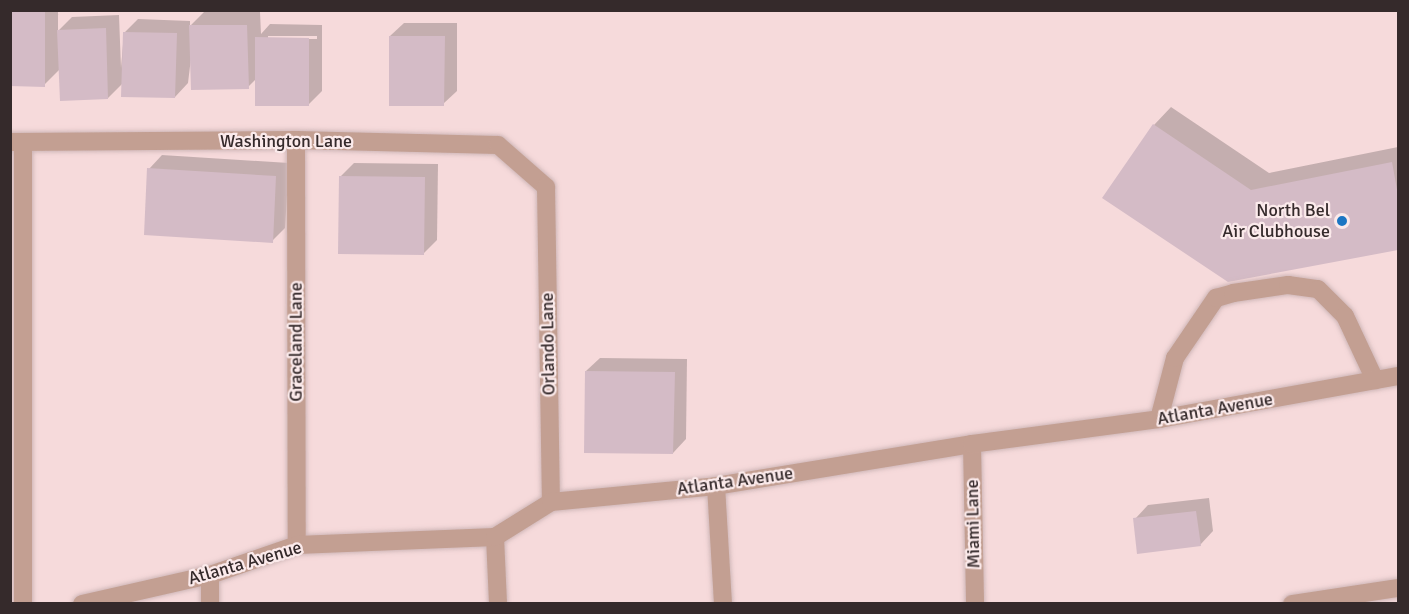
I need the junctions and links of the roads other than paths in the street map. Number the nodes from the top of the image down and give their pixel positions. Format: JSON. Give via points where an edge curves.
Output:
{"nodes":[{"id":1,"x":296,"y":140,"type":"junction"},
{"id":2,"x":17,"y":142,"type":"edge"},
{"id":3,"x":546,"y":187,"type":"joint"},
{"id":4,"x":1398,"y":376,"type":"edge"},
{"id":5,"x":1375,"y":380,"type":"junction"},
{"id":6,"x":1159,"y":420,"type":"junction"},
{"id":7,"x":972,"y":444,"type":"junction"},
{"id":8,"x":716,"y":486,"type":"junction"},
{"id":9,"x":551,"y":502,"type":"junction"},
{"id":10,"x":495,"y":537,"type":"junction"},
{"id":11,"x":297,"y":545,"type":"junction"},
{"id":12,"x":210,"y":575,"type":"junction"},
{"id":13,"x":1398,"y":588,"type":"edge"},
{"id":14,"x":22,"y":603,"type":"edge"},
{"id":15,"x":82,"y":603,"type":"edge"},
{"id":16,"x":210,"y":603,"type":"edge"},
{"id":17,"x":498,"y":603,"type":"edge"},
{"id":18,"x":723,"y":603,"type":"edge"},
{"id":19,"x":975,"y":603,"type":"edge"},
{"id":20,"x":1292,"y":603,"type":"edge"}],
"edges":[{"from":1,"to":2,"type":"street","name":"Washington Lane"},
{"from":1,"to":3,"type":"street","name":"Washington Lane","via":[[498,146]]},
{"from":1,"to":11,"type":"street","name":"Graceland Lane"},
{"from":2,"to":14,"type":"street"},
{"from":3,"to":9,"type":"street","name":"Orlando Lane"},
{"from":4,"to":5,"type":"street","name":"Atlanta Avenue"},
{"from":5,"to":6,"type":"street","name":"Atlanta Avenue"},
{"from":5,"to":6,"type":"street","via":[[1345,316],[1318,289],[1288,285],[1233,293],[1216,298],[1175,358]]},
{"from":6,"to":7,"type":"street","name":"Atlanta Avenue"},
{"from":7,"to":8,"type":"street","name":"Atlanta Avenue"},
{"from":7,"to":19,"type":"street","name":"Miami Lane"},
{"from":8,"to":9,"type":"street","name":"Atlanta Avenue"},
{"from":8,"to":18,"type":"street"},
{"from":9,"to":10,"type":"street","name":"Atlanta Avenue"},
{"from":10,"to":11,"type":"street","name":"Atlanta Avenue"},
{"from":10,"to":17,"type":"street"},
{"from":11,"to":12,"type":"street","name":"Atlanta Avenue"},
{"from":12,"to":15,"type":"street","name":"Atlanta Avenue"},
{"from":12,"to":16,"type":"street"},
{"from":13,"to":20,"type":"street"}]}
